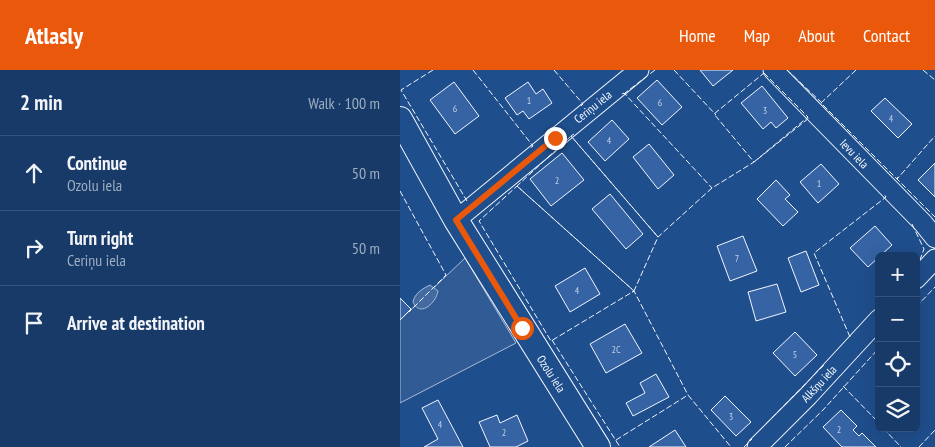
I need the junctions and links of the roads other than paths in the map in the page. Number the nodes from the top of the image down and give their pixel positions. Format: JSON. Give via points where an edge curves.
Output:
{"nodes":[{"id":1,"x":639,"y":70,"type":"edge"},
{"id":2,"x":773,"y":70,"type":"edge"},
{"id":3,"x":400,"y":119,"type":"edge"},
{"id":4,"x":456,"y":220,"type":"junction"},
{"id":5,"x":935,"y":238,"type":"edge"},
{"id":6,"x":935,"y":258,"type":"edge"},
{"id":7,"x":920,"y":275,"type":"edge"},
{"id":8,"x":875,"y":323,"type":"edge"},
{"id":9,"x":598,"y":447,"type":"edge"},
{"id":10,"x":757,"y":447,"type":"edge"}],
"edges":[{"from":1,"to":4,"type":"street","name":"Ceriņu iela"},
{"from":2,"to":5,"type":"street","name":"Ievu iela"},
{"from":3,"to":4,"type":"main road","name":"Ozolu iela"},
{"from":4,"to":9,"type":"main road","name":"Ozolu iela"},
{"from":6,"to":7,"type":"street"},
{"from":8,"to":10,"type":"street","name":"Alkšņu iela"}]}
